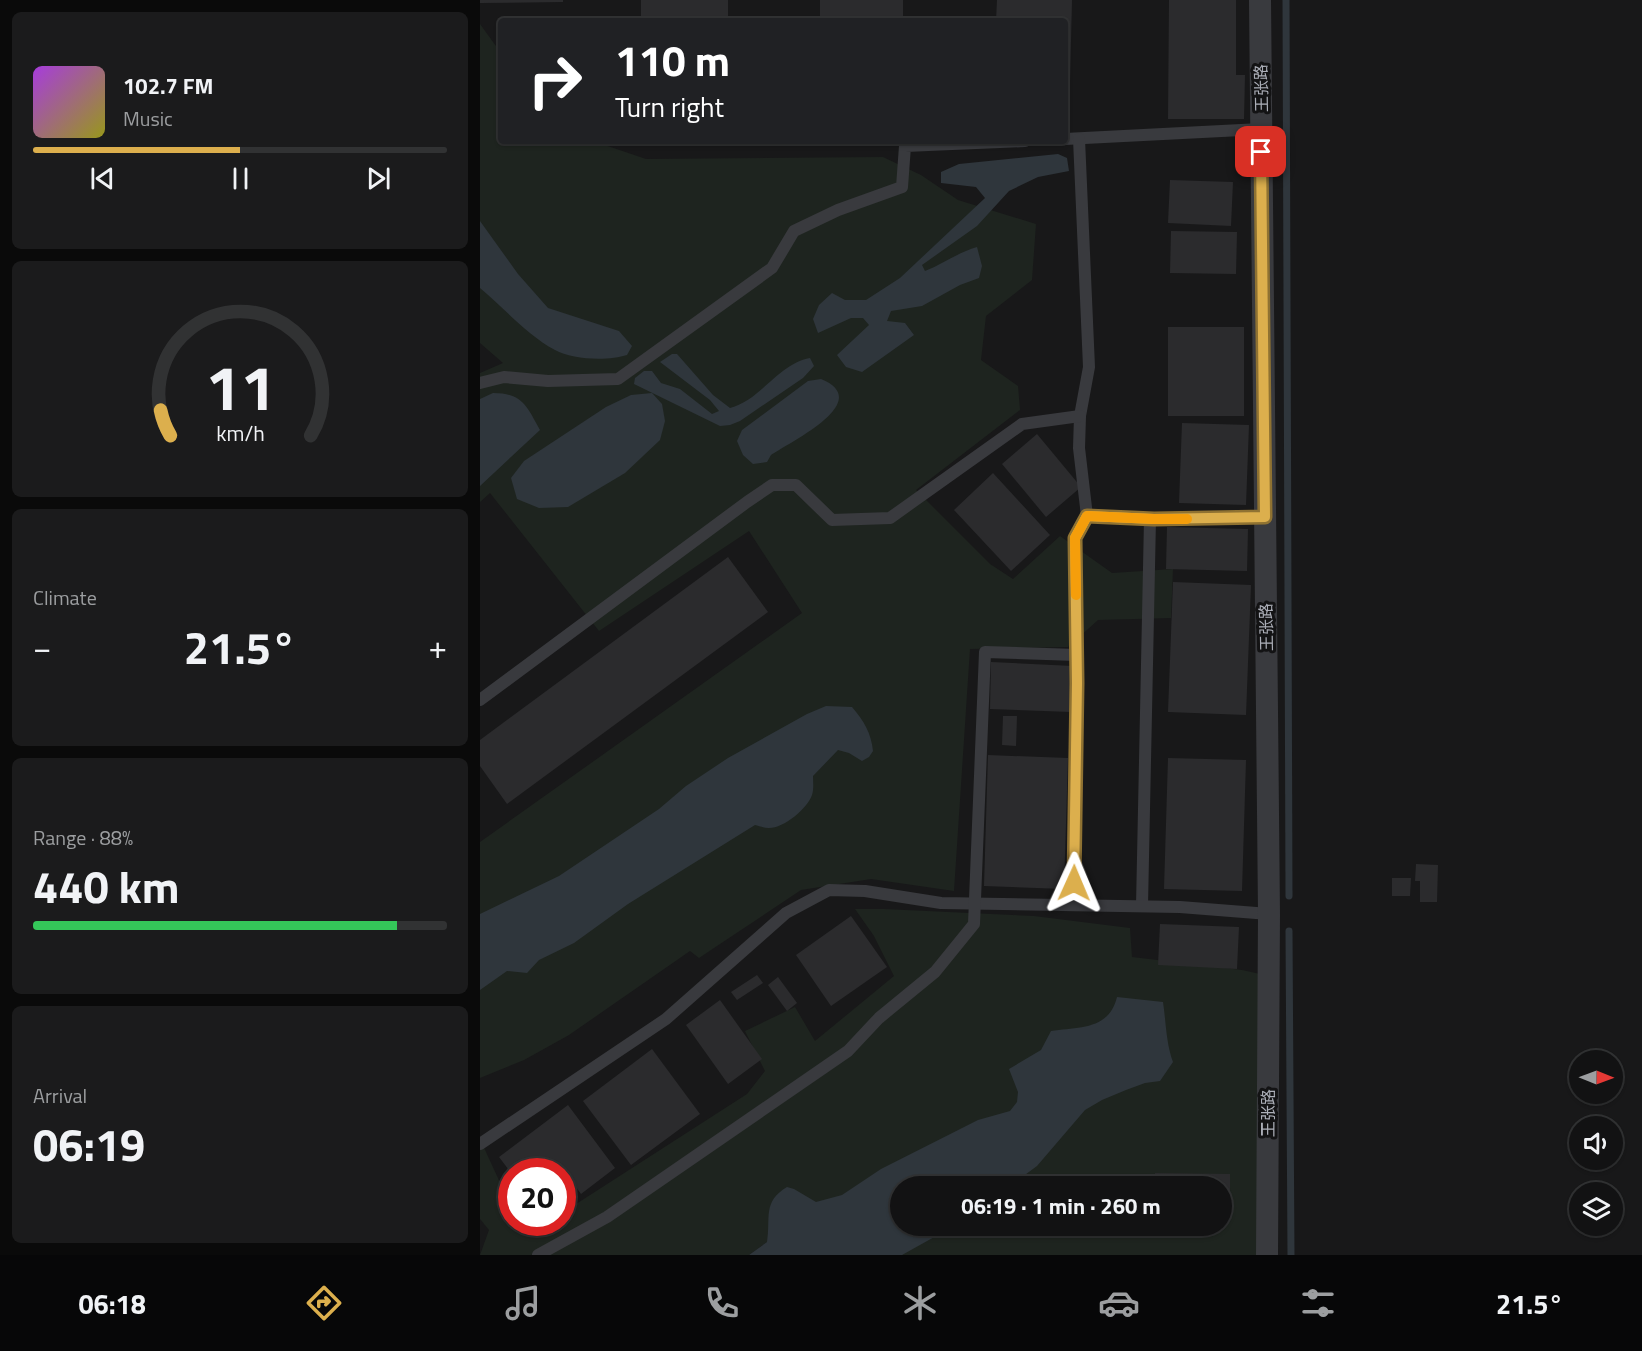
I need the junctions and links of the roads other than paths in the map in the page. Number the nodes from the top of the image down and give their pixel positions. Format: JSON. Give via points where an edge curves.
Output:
{"nodes":[{"id":1,"x":1260,"y":0,"type":"edge"},
{"id":2,"x":1261,"y":129,"type":"junction"},
{"id":3,"x":1068,"y":139,"type":"edge"},
{"id":4,"x":1079,"y":139,"type":"junction"},
{"id":5,"x":952,"y":144,"type":"edge"},
{"id":6,"x":480,"y":383,"type":"edge"},
{"id":7,"x":1080,"y":416,"type":"junction"},
{"id":8,"x":1087,"y":516,"type":"junction"},
{"id":9,"x":1265,"y":517,"type":"junction"},
{"id":10,"x":1150,"y":519,"type":"junction"},
{"id":11,"x":1077,"y":655,"type":"junction"},
{"id":12,"x":480,"y":700,"type":"edge"},
{"id":13,"x":974,"y":903,"type":"junction"},
{"id":14,"x":1074,"y":905,"type":"junction"},
{"id":15,"x":1142,"y":906,"type":"junction"},
{"id":16,"x":1269,"y":914,"type":"junction"},
{"id":17,"x":480,"y":1144,"type":"edge"},
{"id":18,"x":538,"y":1255,"type":"edge"},
{"id":19,"x":1268,"y":1255,"type":"edge"}],
"edges":[{"from":1,"to":2,"type":"street","name":"王张路"},
{"from":2,"to":4,"type":"lane"},
{"from":2,"to":9,"type":"street","name":"王张路"},
{"from":3,"to":4,"type":"lane"},
{"from":4,"to":7,"type":"lane","via":[[1089,368]]},
{"from":5,"to":6,"type":"lane","via":[[904,146],[902,187],[794,231],[772,268],[618,379],[549,381],[504,377]]},
{"from":7,"to":8,"type":"lane","via":[[1079,448]]},
{"from":7,"to":12,"type":"lane","via":[[1022,424],[890,518],[832,520],[796,485],[772,485]]},
{"from":8,"to":10,"type":"lane"},
{"from":8,"to":11,"type":"lane","via":[[1075,538]]},
{"from":9,"to":10,"type":"lane"},
{"from":9,"to":16,"type":"street","name":"王张路"},
{"from":10,"to":15,"type":"lane"},
{"from":11,"to":13,"type":"lane","via":[[985,652]]},
{"from":11,"to":14,"type":"lane"},
{"from":13,"to":14,"type":"lane"},
{"from":13,"to":17,"type":"lane","via":[[829,890],[786,913],[666,1019]]},
{"from":13,"to":18,"type":"lane","via":[[974,924],[935,972],[879,1018],[848,1051],[607,1217]]},
{"from":14,"to":15,"type":"lane"},
{"from":15,"to":16,"type":"lane"},
{"from":16,"to":19,"type":"street","name":"王张路"}]}
